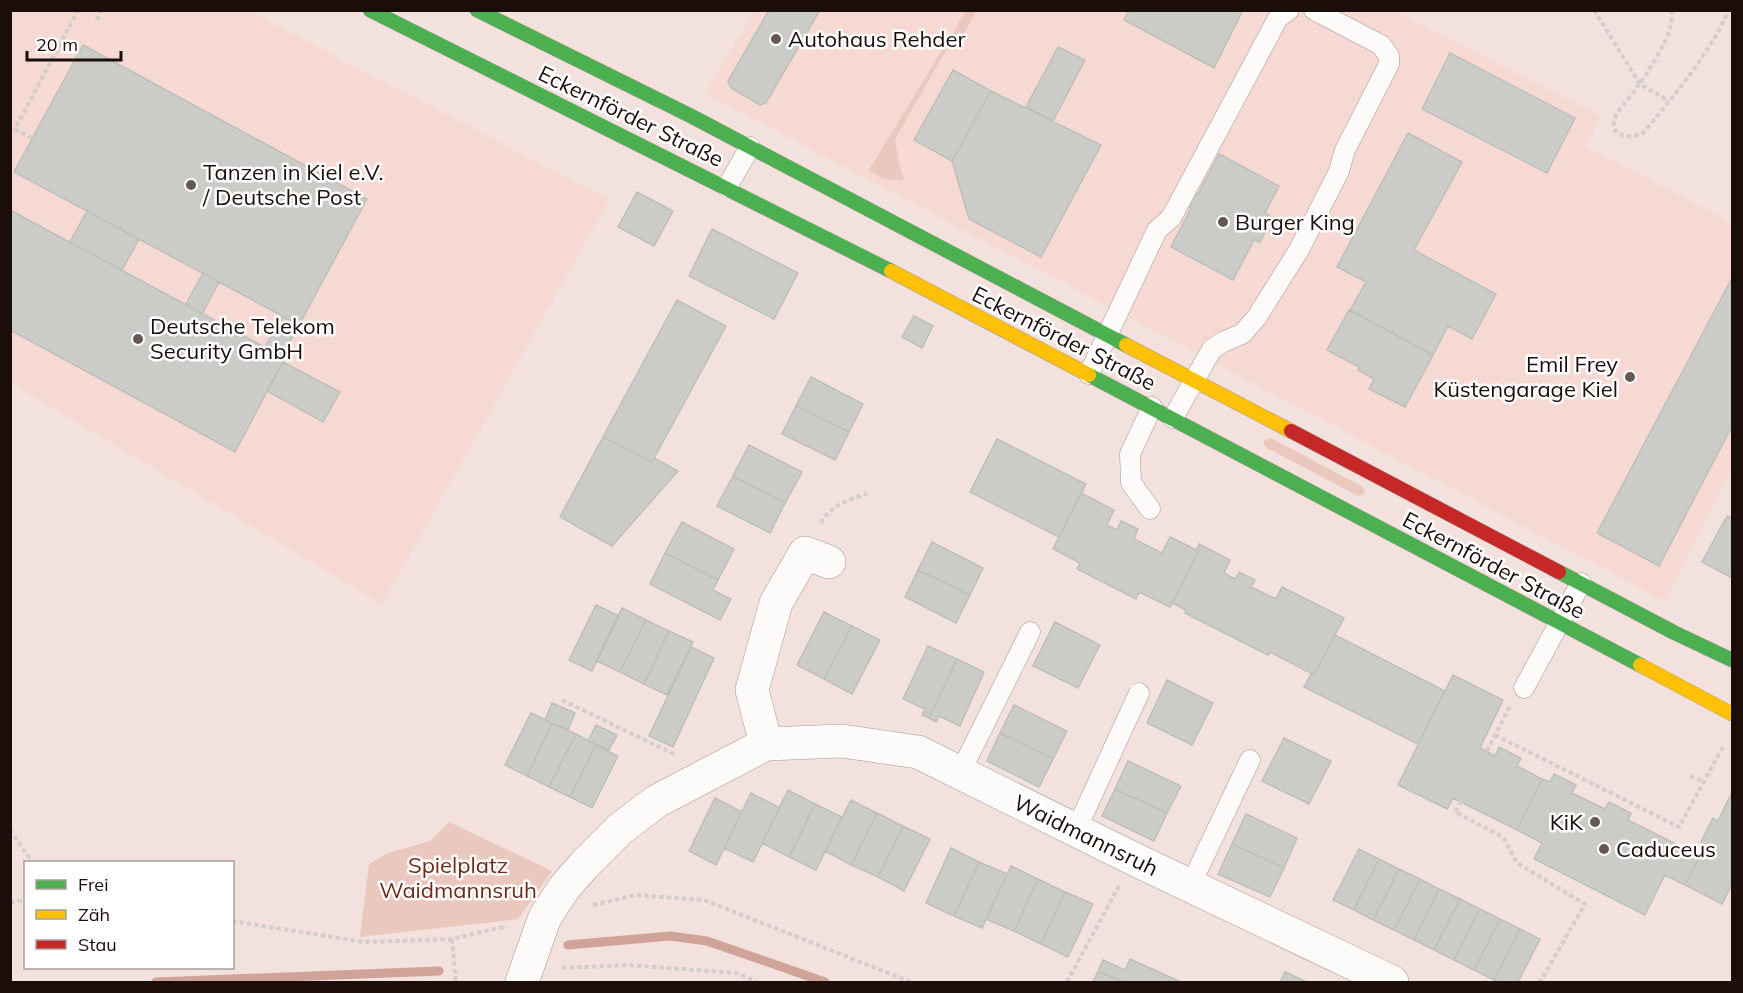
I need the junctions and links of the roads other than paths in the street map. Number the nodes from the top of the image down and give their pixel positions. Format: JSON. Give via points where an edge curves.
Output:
{"nodes":[{"id":1,"x":370,"y":10,"type":"edge"},
{"id":2,"x":477,"y":10,"type":"edge"},
{"id":3,"x":1288,"y":10,"type":"edge"},
{"id":4,"x":1314,"y":10,"type":"edge"},
{"id":5,"x":750,"y":147,"type":"junction"},
{"id":6,"x":727,"y":187,"type":"junction"},
{"id":7,"x":1108,"y":334,"type":"junction"},
{"id":8,"x":1089,"y":374,"type":"junction"},
{"id":9,"x":1194,"y":379,"type":"junction"},
{"id":10,"x":1152,"y":407,"type":"junction"},
{"id":11,"x":1173,"y":418,"type":"junction"},
{"id":12,"x":1150,"y":509,"type":"dead end"},
{"id":13,"x":817,"y":557,"type":"road end"},
{"id":14,"x":1581,"y":583,"type":"junction"},
{"id":15,"x":1560,"y":624,"type":"junction"},
{"id":16,"x":1030,"y":632,"type":"dead end"},
{"id":17,"x":1732,"y":660,"type":"edge"},
{"id":18,"x":1524,"y":688,"type":"road end"},
{"id":19,"x":1139,"y":693,"type":"dead end"},
{"id":20,"x":1732,"y":714,"type":"edge"},
{"id":21,"x":766,"y":744,"type":"junction"},
{"id":22,"x":1250,"y":760,"type":"dead end"},
{"id":23,"x":960,"y":772,"type":"junction"},
{"id":24,"x":1076,"y":830,"type":"junction"},
{"id":25,"x":1190,"y":886,"type":"junction"},
{"id":26,"x":524,"y":976,"type":"edge"},
{"id":27,"x":1392,"y":982,"type":"edge"}],
"edges":[{"from":1,"to":6,"type":"main road","name":"Eckernförder Straße"},
{"from":2,"to":5,"type":"main road","name":"Eckernförder Straße"},
{"from":3,"to":7,"type":"lane","via":[[1278,18],[1171,218],[1157,230]]},
{"from":4,"to":9,"type":"lane","via":[[1381,45],[1389,56],[1389,64],[1300,248],[1257,317],[1242,334],[1212,350]]},
{"from":5,"to":6,"type":"lane"},
{"from":5,"to":7,"type":"main road","name":"Eckernförder Straße"},
{"from":6,"to":8,"type":"main road","name":"Eckernförder Straße"},
{"from":7,"to":8,"type":"lane"},
{"from":7,"to":9,"type":"main road","name":"Eckernförder Straße"},
{"from":8,"to":10,"type":"main road","name":"Eckernförder Straße"},
{"from":9,"to":11,"type":"lane"},
{"from":9,"to":14,"type":"main road","name":"Eckernförder Straße"},
{"from":10,"to":11,"type":"main road","name":"Eckernförder Straße"},
{"from":10,"to":12,"type":"lane","via":[[1130,454],[1131,483]]},
{"from":11,"to":15,"type":"main road","name":"Eckernförder Straße"},
{"from":13,"to":21,"type":"street","via":[[776,603],[752,690]]},
{"from":14,"to":15,"type":"lane"},
{"from":14,"to":17,"type":"main road","name":"Eckernförder Straße"},
{"from":15,"to":18,"type":"lane"},
{"from":15,"to":20,"type":"main road","name":"Eckernförder Straße"},
{"from":16,"to":23,"type":"lane"},
{"from":19,"to":24,"type":"lane"},
{"from":21,"to":23,"type":"street","name":"Waidmannsruh","via":[[842,741],[918,752]]},
{"from":21,"to":26,"type":"street","name":"Waidmannsruh","via":[[657,801],[620,829],[564,888],[545,917]]},
{"from":22,"to":25,"type":"lane"},
{"from":23,"to":24,"type":"street","name":"Waidmannsruh"},
{"from":24,"to":25,"type":"street","name":"Waidmannsruh"},
{"from":25,"to":27,"type":"street","name":"Waidmannsruh"}]}
